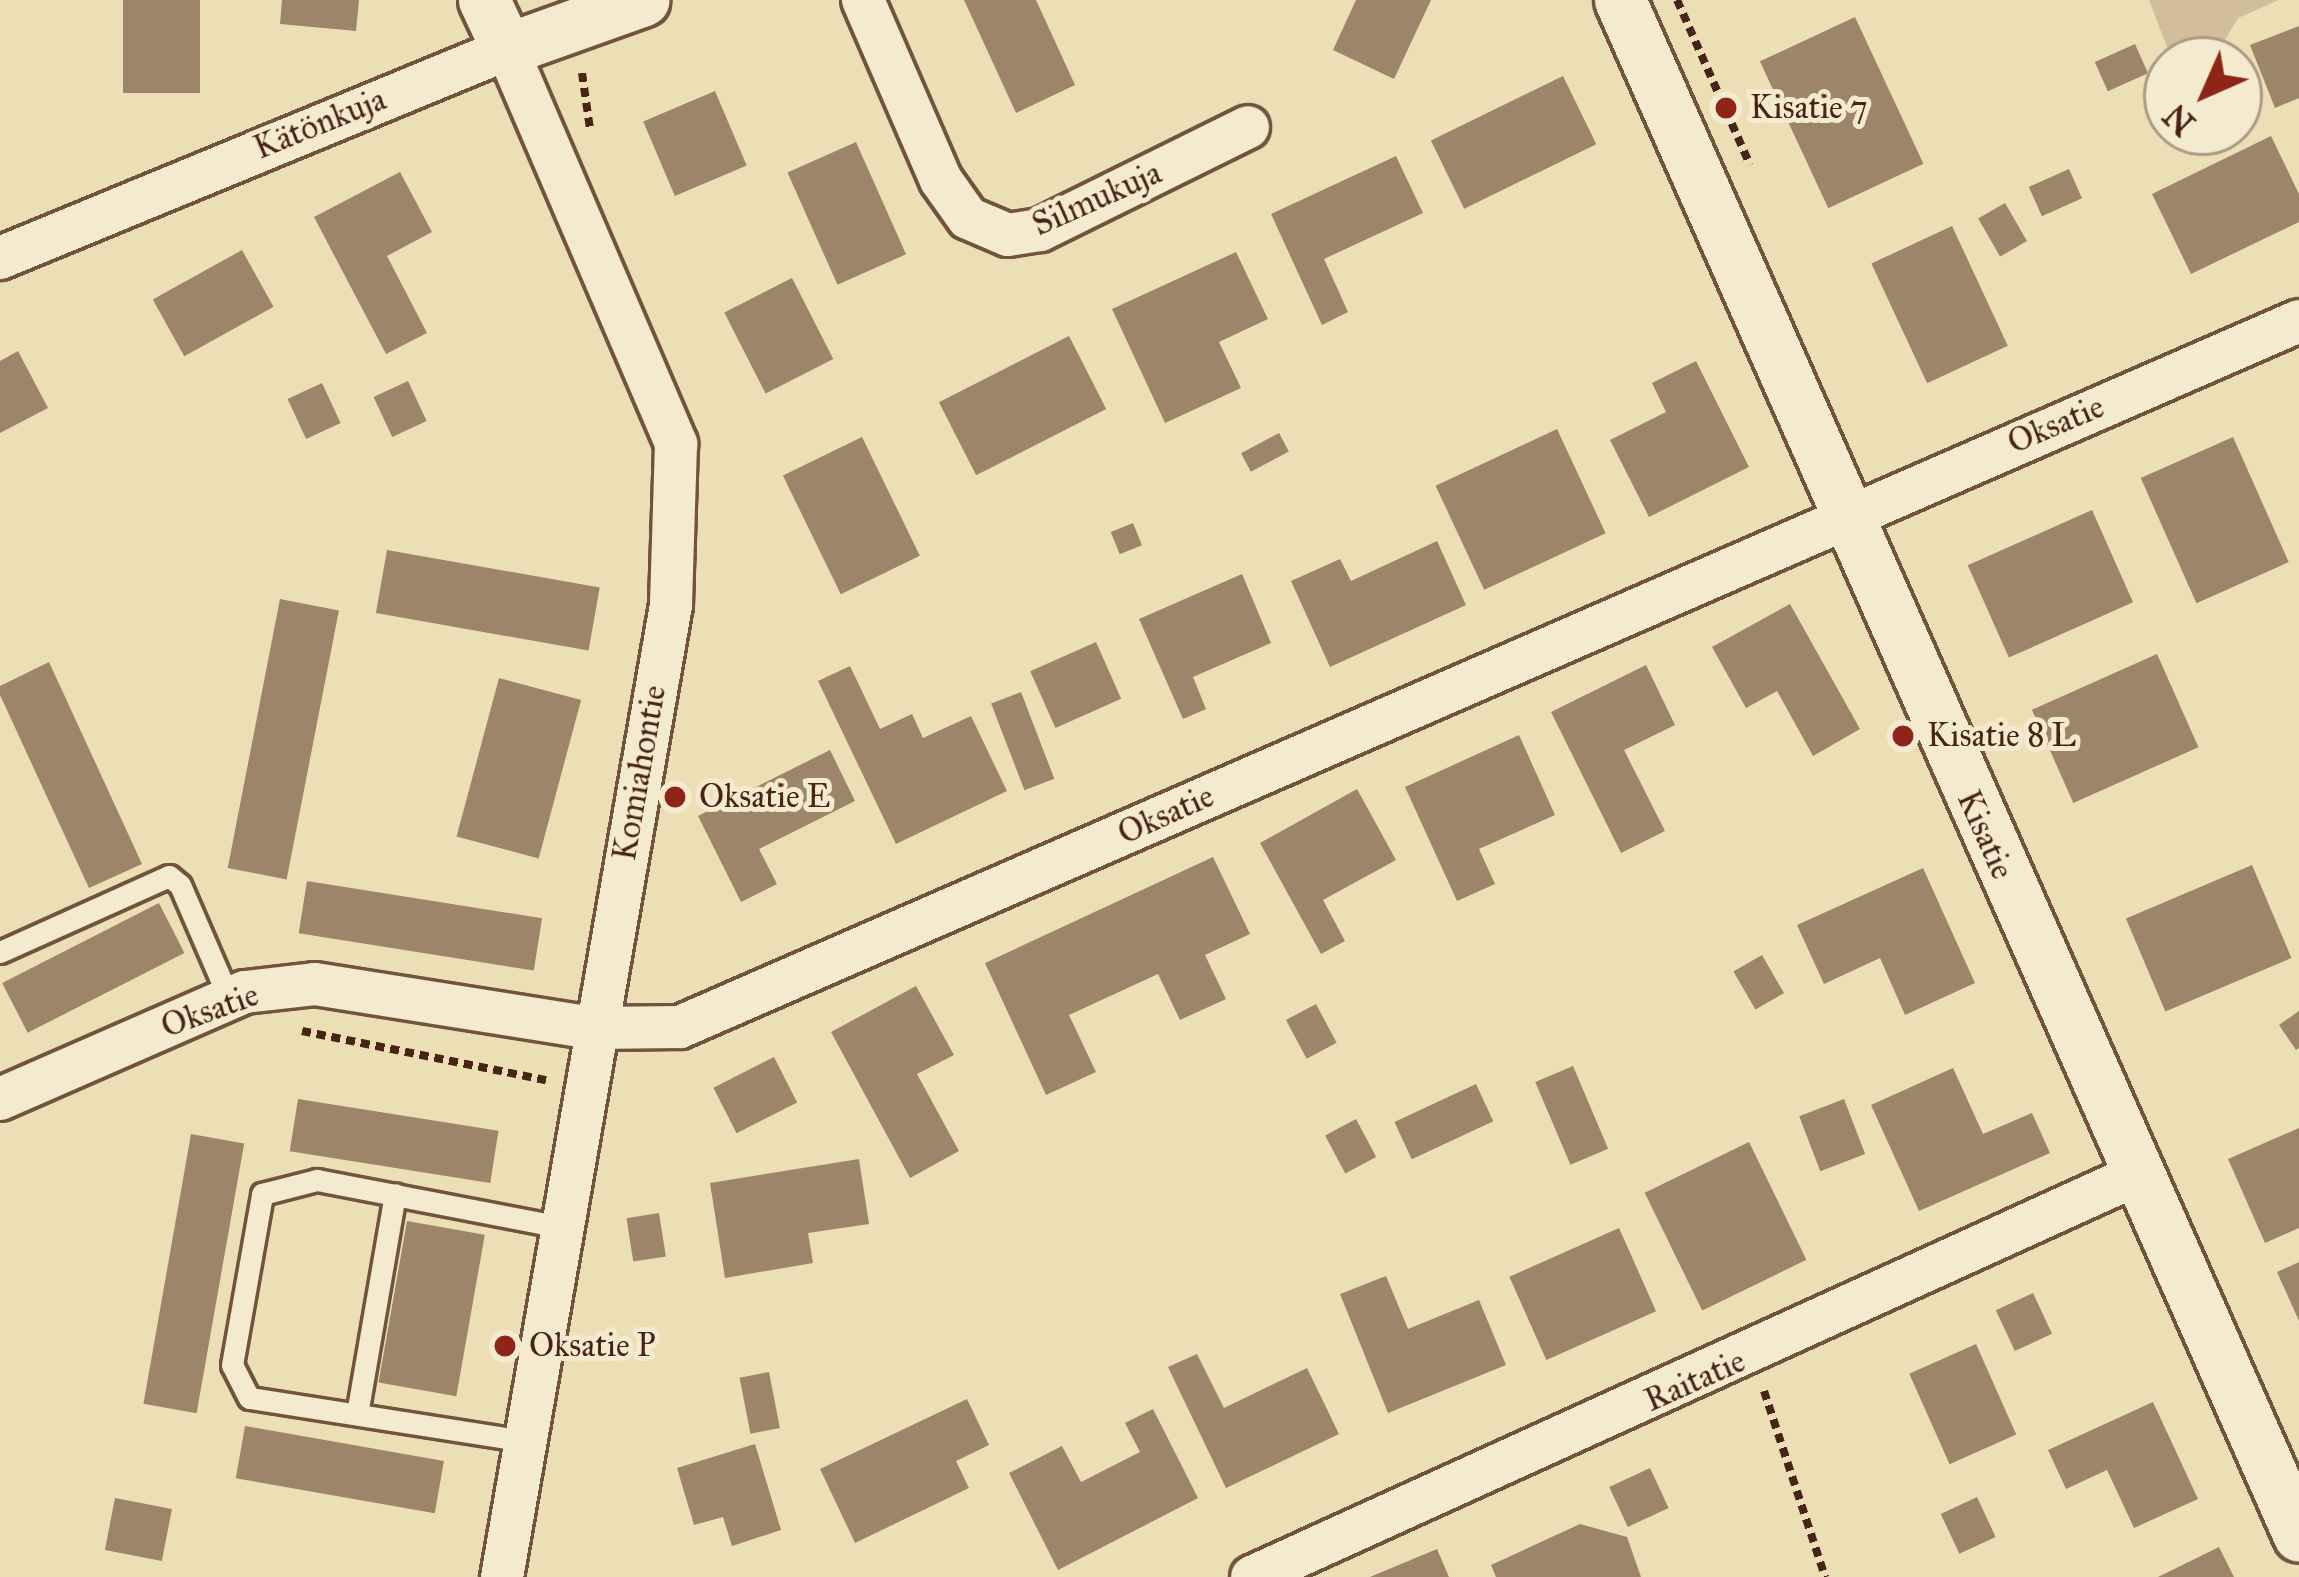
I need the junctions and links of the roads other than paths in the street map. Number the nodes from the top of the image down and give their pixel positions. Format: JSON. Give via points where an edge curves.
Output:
{"nodes":[{"id":1,"x":484,"y":0,"type":"edge"},
{"id":2,"x":644,"y":0,"type":"edge"},
{"id":3,"x":863,"y":0,"type":"edge"},
{"id":4,"x":1620,"y":0,"type":"edge"},
{"id":5,"x":507,"y":49,"type":"junction"},
{"id":6,"x":1248,"y":127,"type":"dead end"},
{"id":7,"x":0,"y":258,"type":"edge"},
{"id":8,"x":2299,"y":320,"type":"edge"},
{"id":9,"x":1846,"y":517,"type":"junction"},
{"id":10,"x":0,"y":952,"type":"edge"},
{"id":11,"x":229,"y":998,"type":"junction"},
{"id":12,"x":593,"y":1028,"type":"junction"},
{"id":13,"x":0,"y":1100,"type":"edge"},
{"id":14,"x":2134,"y":1176,"type":"junction"},
{"id":15,"x":395,"y":1194,"type":"junction"},
{"id":16,"x":560,"y":1227,"type":"junction"},
{"id":17,"x":357,"y":1414,"type":"junction"},
{"id":18,"x":525,"y":1441,"type":"junction"},
{"id":19,"x":2299,"y":1536,"type":"edge"},
{"id":20,"x":502,"y":1577,"type":"edge"},
{"id":21,"x":1252,"y":1577,"type":"edge"}],
"edges":[{"from":1,"to":5,"type":"street","name":"Komiahontie"},
{"from":2,"to":5,"type":"street","name":"Kätönkuja"},
{"from":3,"to":6,"type":"street","name":"Silmukuja","via":[[941,180],[968,218],[1008,236],[1040,230]]},
{"from":4,"to":9,"type":"street","name":"Kisatie"},
{"from":5,"to":7,"type":"street","name":"Kätönkuja"},
{"from":5,"to":12,"type":"street","name":"Komiahontie","via":[[676,444],[670,605]]},
{"from":8,"to":9,"type":"street","name":"Oksatie"},
{"from":9,"to":12,"type":"street","name":"Oksatie","via":[[680,1027]]},
{"from":9,"to":14,"type":"street","name":"Kisatie"},
{"from":10,"to":11,"type":"lane","via":[[169,877],[180,885]]},
{"from":11,"to":12,"type":"street","name":"Oksatie","via":[[315,984]]},
{"from":11,"to":13,"type":"street","name":"Oksatie"},
{"from":12,"to":16,"type":"street","name":"Komiahontie"},
{"from":14,"to":19,"type":"street","name":"Kisatie"},
{"from":14,"to":21,"type":"street","name":"Raitatie"},
{"from":15,"to":16,"type":"lane"},
{"from":15,"to":17,"type":"lane"},
{"from":15,"to":17,"type":"lane","via":[[316,1180],[262,1194],[232,1365],[249,1398]]},
{"from":16,"to":18,"type":"street","name":"Komiahontie"},
{"from":17,"to":18,"type":"lane"},
{"from":18,"to":20,"type":"street","name":"Komiahontie"}]}
